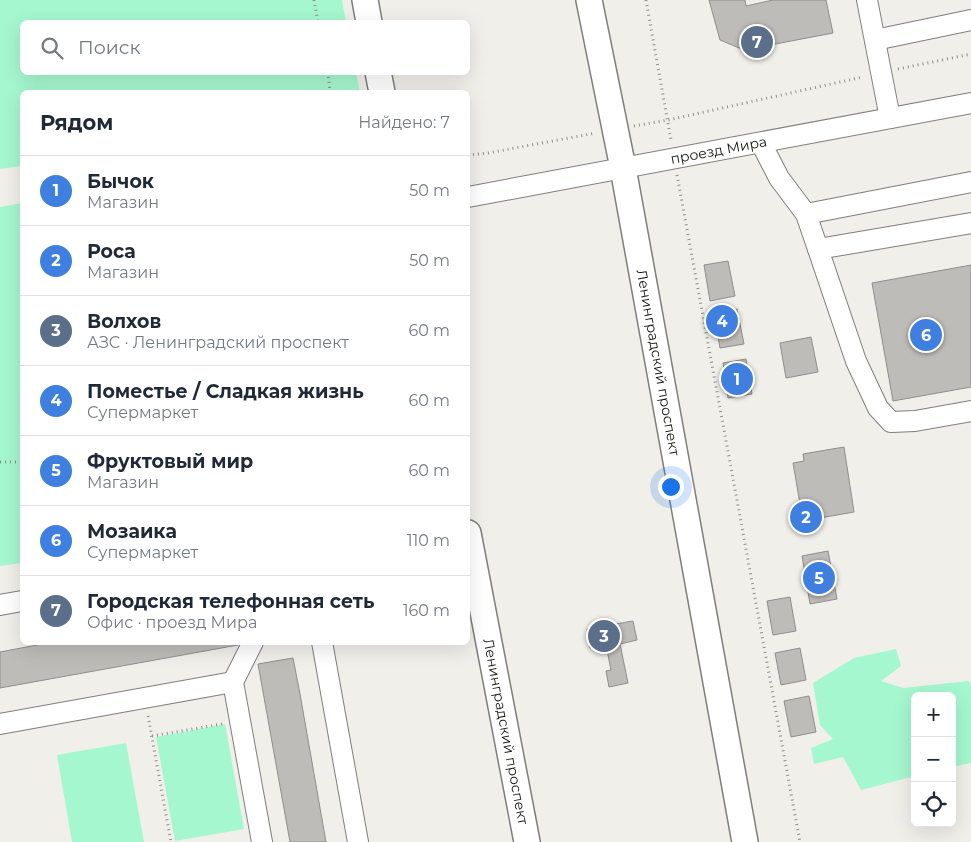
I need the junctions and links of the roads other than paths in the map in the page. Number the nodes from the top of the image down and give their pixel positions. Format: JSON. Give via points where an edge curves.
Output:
{"nodes":[{"id":1,"x":365,"y":0,"type":"edge"},
{"id":2,"x":590,"y":0,"type":"edge"},
{"id":3,"x":867,"y":0,"type":"edge"},
{"id":4,"x":369,"y":20,"type":"edge"},
{"id":5,"x":971,"y":20,"type":"edge"},
{"id":6,"x":876,"y":40,"type":"junction"},
{"id":7,"x":379,"y":75,"type":"edge"},
{"id":8,"x":382,"y":90,"type":"edge"},
{"id":9,"x":971,"y":103,"type":"edge"},
{"id":10,"x":890,"y":118,"type":"junction"},
{"id":11,"x":761,"y":143,"type":"junction"},
{"id":12,"x":623,"y":168,"type":"junction"},
{"id":13,"x":971,"y":182,"type":"edge"},
{"id":14,"x":470,"y":198,"type":"edge"},
{"id":15,"x":806,"y":214,"type":"junction"},
{"id":16,"x":971,"y":223,"type":"edge"},
{"id":17,"x":818,"y":249,"type":"junction"},
{"id":18,"x":971,"y":412,"type":"edge"},
{"id":19,"x":470,"y":543,"type":"edge"},
{"id":20,"x":20,"y":601,"type":"edge"},
{"id":21,"x":0,"y":605,"type":"edge"},
{"id":22,"x":252,"y":645,"type":"edge"},
{"id":23,"x":323,"y":645,"type":"edge"},
{"id":24,"x":233,"y":682,"type":"junction"},
{"id":25,"x":0,"y":724,"type":"edge"},
{"id":26,"x":262,"y":842,"type":"edge"},
{"id":27,"x":358,"y":842,"type":"edge"},
{"id":28,"x":527,"y":842,"type":"edge"},
{"id":29,"x":745,"y":842,"type":"edge"}],
"edges":[{"from":1,"to":4,"type":"main road"},
{"from":2,"to":12,"type":"main road","name":"Ленинградский проспект"},
{"from":3,"to":6,"type":"street"},
{"from":5,"to":6,"type":"street"},
{"from":6,"to":10,"type":"street"},
{"from":7,"to":8,"type":"main road"},
{"from":9,"to":10,"type":"street","name":"проезд Мира"},
{"from":10,"to":11,"type":"street","name":"проезд Мира"},
{"from":11,"to":12,"type":"street","name":"проезд Мира"},
{"from":11,"to":15,"type":"street","via":[[779,178]]},
{"from":12,"to":14,"type":"street","name":"проезд Мира"},
{"from":12,"to":29,"type":"main road","name":"Ленинградский проспект"},
{"from":13,"to":15,"type":"street"},
{"from":15,"to":17,"type":"street"},
{"from":16,"to":17,"type":"street"},
{"from":17,"to":18,"type":"street","via":[[856,361],[878,408],[891,422]]},
{"from":19,"to":28,"type":"main road","name":"Ленинградский проспект"},
{"from":20,"to":21,"type":"street"},
{"from":22,"to":24,"type":"street"},
{"from":23,"to":27,"type":"street"},
{"from":24,"to":25,"type":"street"},
{"from":24,"to":26,"type":"street"}]}
